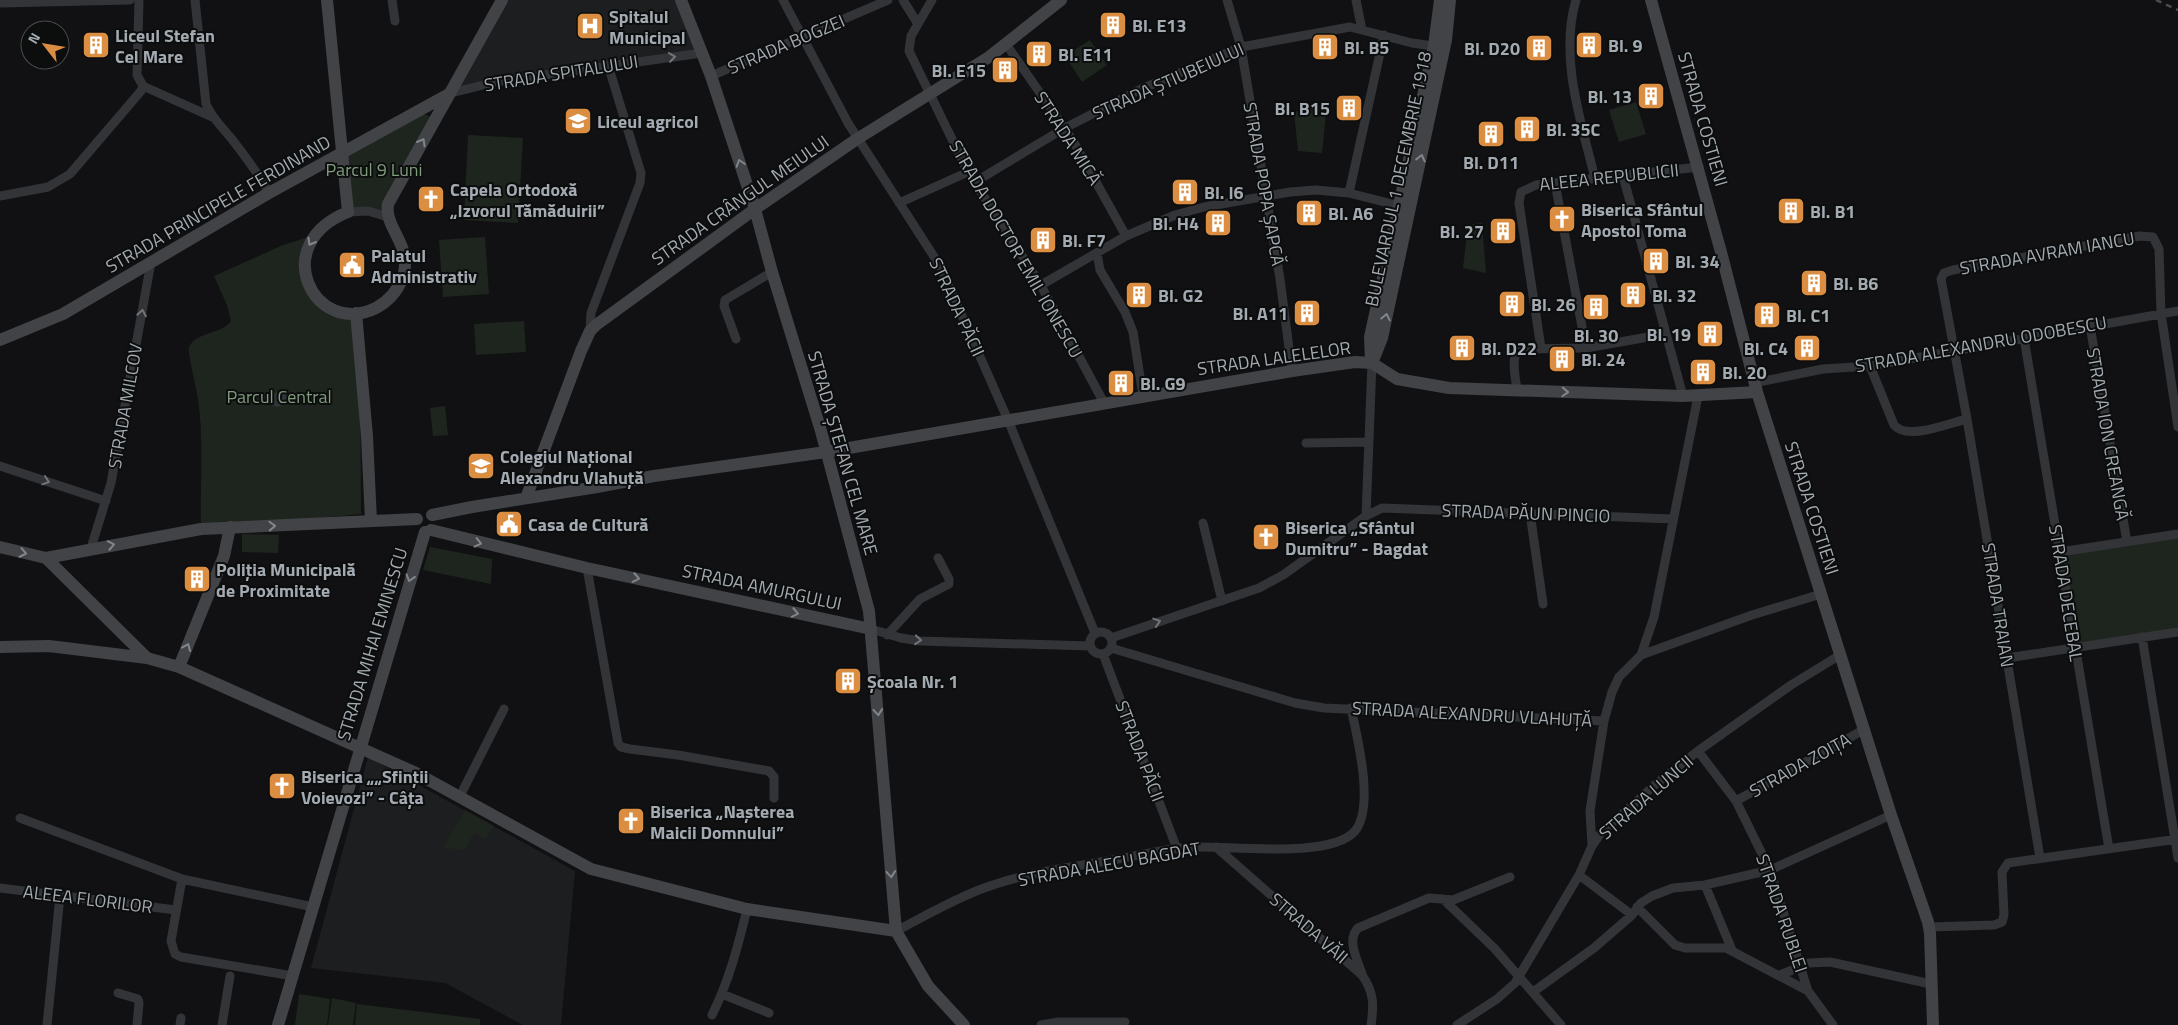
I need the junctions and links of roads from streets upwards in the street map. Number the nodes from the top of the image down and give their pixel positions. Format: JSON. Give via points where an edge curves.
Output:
{"nodes":[{"id":1,"x":130,"y":0,"type":"edge"},
{"id":2,"x":138,"y":0,"type":"edge"},
{"id":3,"x":195,"y":0,"type":"edge"},
{"id":4,"x":327,"y":0,"type":"edge"},
{"id":5,"x":392,"y":0,"type":"edge"},
{"id":6,"x":502,"y":0,"type":"edge"},
{"id":7,"x":681,"y":0,"type":"edge"},
{"id":8,"x":783,"y":0,"type":"edge"},
{"id":9,"x":888,"y":0,"type":"edge"},
{"id":10,"x":904,"y":0,"type":"edge"},
{"id":11,"x":932,"y":0,"type":"edge"},
{"id":12,"x":1061,"y":0,"type":"edge"},
{"id":13,"x":1227,"y":0,"type":"edge"},
{"id":14,"x":1356,"y":0,"type":"edge"},
{"id":15,"x":1440,"y":0,"type":"edge"},
{"id":16,"x":1450,"y":0,"type":"edge"},
{"id":17,"x":1576,"y":0,"type":"edge"},
{"id":18,"x":1651,"y":0,"type":"edge"},
{"id":19,"x":0,"y":3,"type":"edge"},
{"id":20,"x":394,"y":21,"type":"dead end"},
{"id":21,"x":918,"y":24,"type":"junction"},
{"id":22,"x":1362,"y":30,"type":"junction"},
{"id":23,"x":1384,"y":35,"type":"junction"},
{"id":24,"x":803,"y":36,"type":"junction"},
{"id":25,"x":1006,"y":44,"type":"junction"},
{"id":26,"x":1241,"y":47,"type":"junction"},
{"id":27,"x":1439,"y":47,"type":"junction"},
{"id":28,"x":702,"y":53,"type":"junction"},
{"id":29,"x":608,"y":66,"type":"junction"},
{"id":30,"x":711,"y":76,"type":"junction"},
{"id":31,"x":143,"y":86,"type":"junction"},
{"id":32,"x":451,"y":93,"type":"junction"},
{"id":33,"x":929,"y":95,"type":"junction"},
{"id":34,"x":212,"y":117,"type":"junction"},
{"id":35,"x":1064,"y":128,"type":"junction"},
{"id":36,"x":857,"y":139,"type":"junction"},
{"id":37,"x":342,"y":152,"type":"junction"},
{"id":38,"x":1699,"y":167,"type":"junction"},
{"id":39,"x":968,"y":172,"type":"junction"},
{"id":40,"x":1623,"y":176,"type":"junction"},
{"id":41,"x":1595,"y":178,"type":"junction"},
{"id":42,"x":975,"y":182,"type":"junction"},
{"id":43,"x":1555,"y":183,"type":"junction"},
{"id":44,"x":1349,"y":193,"type":"junction"},
{"id":45,"x":269,"y":194,"type":"junction"},
{"id":46,"x":0,"y":196,"type":"edge"},
{"id":47,"x":1266,"y":196,"type":"junction"},
{"id":48,"x":899,"y":203,"type":"junction"},
{"id":49,"x":1404,"y":208,"type":"junction"},
{"id":50,"x":755,"y":209,"type":"junction"},
{"id":51,"x":348,"y":212,"type":"junction"},
{"id":52,"x":388,"y":216,"type":"junction"},
{"id":53,"x":1126,"y":236,"type":"junction"},
{"id":54,"x":1097,"y":253,"type":"junction"},
{"id":55,"x":151,"y":262,"type":"junction"},
{"id":56,"x":772,"y":272,"type":"junction"},
{"id":57,"x":1040,"y":285,"type":"junction"},
{"id":58,"x":2178,"y":311,"type":"edge"},
{"id":59,"x":356,"y":313,"type":"junction"},
{"id":60,"x":2161,"y":313,"type":"junction"},
{"id":61,"x":2090,"y":326,"type":"junction"},
{"id":62,"x":590,"y":331,"type":"junction"},
{"id":63,"x":1665,"y":334,"type":"junction"},
{"id":64,"x":2024,"y":338,"type":"junction"},
{"id":65,"x":736,"y":339,"type":"dead end"},
{"id":66,"x":0,"y":340,"type":"edge"},
{"id":67,"x":1541,"y":348,"type":"junction"},
{"id":68,"x":1586,"y":348,"type":"junction"},
{"id":69,"x":1955,"y":351,"type":"junction"},
{"id":70,"x":1372,"y":363,"type":"junction"},
{"id":71,"x":1870,"y":366,"type":"junction"},
{"id":72,"x":1292,"y":371,"type":"junction"},
{"id":73,"x":1756,"y":387,"type":"junction"},
{"id":74,"x":1517,"y":391,"type":"junction"},
{"id":75,"x":1143,"y":396,"type":"junction"},
{"id":76,"x":1683,"y":396,"type":"junction"},
{"id":77,"x":1698,"y":396,"type":"junction"},
{"id":78,"x":1104,"y":403,"type":"junction"},
{"id":79,"x":1967,"y":419,"type":"junction"},
{"id":80,"x":1008,"y":420,"type":"junction"},
{"id":81,"x":2178,"y":427,"type":"edge"},
{"id":82,"x":1368,"y":442,"type":"junction"},
{"id":83,"x":1306,"y":443,"type":"dead end"},
{"id":84,"x":826,"y":452,"type":"junction"},
{"id":85,"x":0,"y":466,"type":"edge"},
{"id":86,"x":526,"y":498,"type":"junction"},
{"id":87,"x":106,"y":501,"type":"junction"},
{"id":88,"x":1530,"y":513,"type":"junction"},
{"id":89,"x":432,"y":515,"type":"junction"},
{"id":90,"x":1366,"y":516,"type":"junction"},
{"id":91,"x":417,"y":519,"type":"junction"},
{"id":92,"x":1673,"y":519,"type":"junction"},
{"id":93,"x":371,"y":521,"type":"junction"},
{"id":94,"x":1203,"y":524,"type":"dead end"},
{"id":95,"x":230,"y":527,"type":"junction"},
{"id":96,"x":428,"y":531,"type":"junction"},
{"id":97,"x":2178,"y":534,"type":"edge"},
{"id":98,"x":2127,"y":542,"type":"junction"},
{"id":99,"x":0,"y":547,"type":"edge"},
{"id":100,"x":91,"y":548,"type":"junction"},
{"id":101,"x":2060,"y":552,"type":"junction"},
{"id":102,"x":46,"y":558,"type":"junction"},
{"id":103,"x":938,"y":558,"type":"dead end"},
{"id":104,"x":587,"y":568,"type":"junction"},
{"id":105,"x":1821,"y":594,"type":"junction"},
{"id":106,"x":1222,"y":600,"type":"junction"},
{"id":107,"x":1544,"y":604,"type":"dead end"},
{"id":108,"x":871,"y":628,"type":"junction"},
{"id":109,"x":2178,"y":632,"type":"edge"},
{"id":110,"x":1095,"y":633,"type":"junction"},
{"id":111,"x":887,"y":635,"type":"junction"},
{"id":112,"x":2142,"y":637,"type":"junction"},
{"id":113,"x":1111,"y":638,"type":"junction"},
{"id":114,"x":1090,"y":646,"type":"junction"},
{"id":115,"x":0,"y":647,"type":"edge"},
{"id":116,"x":2075,"y":647,"type":"junction"},
{"id":117,"x":1107,"y":651,"type":"junction"},
{"id":118,"x":1641,"y":655,"type":"junction"},
{"id":119,"x":1840,"y":655,"type":"junction"},
{"id":120,"x":147,"y":658,"type":"junction"},
{"id":121,"x":2007,"y":658,"type":"junction"},
{"id":122,"x":178,"y":667,"type":"junction"},
{"id":123,"x":1351,"y":708,"type":"junction"},
{"id":124,"x":504,"y":709,"type":"dead end"},
{"id":125,"x":1604,"y":720,"type":"junction"},
{"id":126,"x":1865,"y":729,"type":"junction"},
{"id":127,"x":360,"y":747,"type":"junction"},
{"id":128,"x":1698,"y":751,"type":"junction"},
{"id":129,"x":460,"y":796,"type":"junction"},
{"id":130,"x":774,"y":798,"type":"dead end"},
{"id":131,"x":1736,"y":801,"type":"junction"},
{"id":132,"x":1891,"y":815,"type":"junction"},
{"id":133,"x":20,"y":818,"type":"dead end"},
{"id":134,"x":2176,"y":839,"type":"edge"},
{"id":135,"x":1592,"y":846,"type":"junction"},
{"id":136,"x":1216,"y":847,"type":"junction"},
{"id":137,"x":1177,"y":849,"type":"junction"},
{"id":138,"x":2108,"y":849,"type":"junction"},
{"id":139,"x":2040,"y":858,"type":"junction"},
{"id":140,"x":2178,"y":858,"type":"edge"},
{"id":141,"x":1770,"y":870,"type":"junction"},
{"id":142,"x":1579,"y":875,"type":"junction"},
{"id":143,"x":1510,"y":877,"type":"dead end"},
{"id":144,"x":182,"y":879,"type":"junction"},
{"id":145,"x":1705,"y":885,"type":"junction"},
{"id":146,"x":0,"y":888,"type":"edge"},
{"id":147,"x":60,"y":896,"type":"junction"},
{"id":148,"x":1444,"y":899,"type":"junction"},
{"id":149,"x":313,"y":907,"type":"junction"},
{"id":150,"x":747,"y":909,"type":"junction"},
{"id":151,"x":176,"y":910,"type":"junction"},
{"id":152,"x":1634,"y":911,"type":"junction"},
{"id":153,"x":1930,"y":927,"type":"junction"},
{"id":154,"x":896,"y":931,"type":"junction"},
{"id":155,"x":1732,"y":950,"type":"junction"},
{"id":156,"x":1800,"y":967,"type":"junction"},
{"id":157,"x":1362,"y":974,"type":"junction"},
{"id":158,"x":1780,"y":975,"type":"junction"},
{"id":159,"x":230,"y":976,"type":"dead end"},
{"id":160,"x":293,"y":976,"type":"junction"},
{"id":161,"x":1519,"y":976,"type":"junction"},
{"id":162,"x":1931,"y":984,"type":"junction"},
{"id":163,"x":1808,"y":991,"type":"junction"},
{"id":164,"x":1532,"y":992,"type":"junction"},
{"id":165,"x":118,"y":993,"type":"dead end"},
{"id":166,"x":722,"y":994,"type":"junction"},
{"id":167,"x":769,"y":1013,"type":"dead end"},
{"id":168,"x":712,"y":1015,"type":"dead end"},
{"id":169,"x":1125,"y":1022,"type":"dead end"},
{"id":170,"x":46,"y":1025,"type":"edge"},
{"id":171,"x":137,"y":1025,"type":"edge"},
{"id":172,"x":222,"y":1025,"type":"edge"},
{"id":173,"x":278,"y":1025,"type":"edge"},
{"id":174,"x":964,"y":1025,"type":"edge"},
{"id":175,"x":1041,"y":1025,"type":"edge"},
{"id":176,"x":1371,"y":1025,"type":"edge"},
{"id":177,"x":1458,"y":1025,"type":"edge"},
{"id":178,"x":1561,"y":1025,"type":"edge"},
{"id":179,"x":1833,"y":1025,"type":"edge"},
{"id":180,"x":1933,"y":1025,"type":"edge"}],
"edges":[{"from":1,"to":19,"type":"street"},
{"from":2,"to":31,"type":"street","via":[[138,75]]},
{"from":3,"to":34,"type":"street","via":[[206,104]]},
{"from":4,"to":37,"type":"street"},
{"from":5,"to":20,"type":"street"},
{"from":6,"to":32,"type":"street"},
{"from":7,"to":28,"type":"street","name":"STRADA ȘTEFAN CEL MARE"},
{"from":8,"to":24,"type":"street","name":"STRADA PĂCII"},
{"from":9,"to":24,"type":"street","name":"STRADA BOGZEI"},
{"from":10,"to":21,"type":"street"},
{"from":11,"to":21,"type":"street","name":"STRADA DOCTOR EMIL IONESCU"},
{"from":12,"to":25,"type":"street","name":"STRADA CRÂNGUL MEIULUI"},
{"from":13,"to":26,"type":"street","name":"STRADA POPA ȘAPCĂ"},
{"from":14,"to":22,"type":"street"},
{"from":15,"to":27,"type":"street","name":"BULEVARDUL 1 DECEMBRIE 1918"},
{"from":16,"to":27,"type":"street","name":"BULEVARDUL 1 DECEMBRIE 1918"},
{"from":17,"to":41,"type":"street","via":[[1569,31],[1571,61],[1577,104]]},
{"from":18,"to":38,"type":"street","name":"STRADA COSTIENI"},
{"from":21,"to":33,"type":"street","name":"STRADA DOCTOR EMIL IONESCU","via":[[911,36],[909,51]]},
{"from":22,"to":23,"type":"street","name":"STRADA ȘTIUBEIULUI"},
{"from":22,"to":26,"type":"street","name":"STRADA ȘTIUBEIULUI","via":[[1337,28]]},
{"from":23,"to":27,"type":"street","name":"STRADA ȘTIUBEIULUI"},
{"from":23,"to":44,"type":"street"},
{"from":24,"to":30,"type":"street","name":"STRADA BOGZEI"},
{"from":24,"to":36,"type":"street","name":"STRADA PĂCII"},
{"from":25,"to":33,"type":"street","name":"STRADA CRÂNGUL MEIULUI"},
{"from":25,"to":35,"type":"street","name":"STRADA MICĂ"},
{"from":26,"to":35,"type":"street","name":"STRADA ȘTIUBEIULUI","via":[[1139,90]]},
{"from":26,"to":47,"type":"street","name":"STRADA POPA ȘAPCĂ"},
{"from":27,"to":49,"type":"street","name":"BULEVARDUL 1 DECEMBRIE 1918"},
{"from":29,"to":28,"type":"street","name":"STRADA SPITALULUI","one_way":true},
{"from":28,"to":30,"type":"street","name":"STRADA ȘTEFAN CEL MARE"},
{"from":29,"to":32,"type":"street","name":"STRADA SPITALULUI","via":[[495,82]]},
{"from":29,"to":62,"type":"street","via":[[642,173],[591,313]]},
{"from":50,"to":30,"type":"street","name":"STRADA ȘTEFAN CEL MARE","one_way":true},
{"from":31,"to":34,"type":"street"},
{"from":31,"to":46,"type":"street","via":[[70,174],[48,187]]},
{"from":32,"to":37,"type":"street","name":"STRADA PRINCIPELE FERDINAND"},
{"from":52,"to":32,"type":"street","one_way":true,"via":[[388,204]]},
{"from":33,"to":36,"type":"street","name":"STRADA CRÂNGUL MEIULUI"},
{"from":33,"to":39,"type":"street","name":"STRADA DOCTOR EMIL IONESCU"},
{"from":34,"to":45,"type":"street","via":[[260,176]]},
{"from":35,"to":42,"type":"street","name":"STRADA ȘTIUBEIULUI"},
{"from":35,"to":53,"type":"street","name":"STRADA MICĂ"},
{"from":36,"to":48,"type":"street","name":"STRADA PĂCII"},
{"from":36,"to":50,"type":"street","name":"STRADA CRÂNGUL MEIULUI"},
{"from":37,"to":45,"type":"street","name":"STRADA PRINCIPELE FERDINAND"},
{"from":37,"to":51,"type":"street"},
{"from":38,"to":40,"type":"street","name":"ALEEA REPUBLICII"},
{"from":38,"to":73,"type":"street","name":"STRADA COSTIENI"},
{"from":39,"to":42,"type":"street","name":"STRADA DOCTOR EMIL IONESCU"},
{"from":39,"to":48,"type":"street"},
{"from":40,"to":41,"type":"street","name":"ALEEA REPUBLICII"},
{"from":40,"to":63,"type":"street"},
{"from":41,"to":43,"type":"street","name":"ALEEA REPUBLICII"},
{"from":42,"to":57,"type":"street","name":"STRADA DOCTOR EMIL IONESCU"},
{"from":43,"to":67,"type":"street","name":"ALEEA REPUBLICII","via":[[1530,186],[1521,192],[1519,203]]},
{"from":43,"to":68,"type":"street"},
{"from":44,"to":47,"type":"street","via":[[1316,190]]},
{"from":44,"to":49,"type":"street"},
{"from":45,"to":55,"type":"street","name":"STRADA PRINCIPELE FERDINAND"},
{"from":47,"to":53,"type":"street","via":[[1190,210]]},
{"from":47,"to":72,"type":"street","name":"STRADA POPA ȘAPCĂ"},
{"from":48,"to":80,"type":"street","name":"STRADA PĂCII","via":[[940,266]]},
{"from":49,"to":70,"type":"street","name":"BULEVARDUL 1 DECEMBRIE 1918","via":[[1370,338]]},
{"from":50,"to":56,"type":"street","name":"STRADA ȘTEFAN CEL MARE"},
{"from":50,"to":62,"type":"street","name":"STRADA CRÂNGUL MEIULUI"},
{"from":51,"to":52,"type":"street","via":[[368,211]]},
{"from":51,"to":59,"type":"street","one_way":true,"via":[[319,229],[306,250],[304,267],[307,283],[317,297],[330,307]]},
{"from":52,"to":59,"type":"street","via":[[404,251],[403,275],[397,290],[386,302],[372,310]]},
{"from":53,"to":54,"type":"street"},
{"from":54,"to":57,"type":"street"},
{"from":54,"to":75,"type":"street","via":[[1100,270],[1132,326]]},
{"from":55,"to":66,"type":"street","name":"STRADA PRINCIPELE FERDINAND","via":[[53,320]]},
{"from":87,"to":55,"type":"street","name":"STRADA MILCOV","one_way":true},
{"from":56,"to":65,"type":"street","via":[[725,300],[724,306]]},
{"from":56,"to":84,"type":"street","name":"STRADA ȘTEFAN CEL MARE"},
{"from":57,"to":78,"type":"street","name":"STRADA DOCTOR EMIL IONESCU"},
{"from":58,"to":60,"type":"street","name":"STRADA ALEXANDRU ODOBESCU"},
{"from":59,"to":93,"type":"street"},
{"from":60,"to":61,"type":"street","name":"STRADA ALEXANDRU ODOBESCU"},
{"from":60,"to":69,"type":"street","name":"STRADA AVRAM IANCU","via":[[2158,249],[2150,236],[1953,270],[1944,273],[1941,279]]},
{"from":60,"to":81,"type":"street"},
{"from":61,"to":64,"type":"street","name":"STRADA ALEXANDRU ODOBESCU"},
{"from":61,"to":98,"type":"street","name":"STRADA ION CREANGĂ"},
{"from":62,"to":86,"type":"street","name":"STRADA CRÂNGUL MEIULUI"},
{"from":63,"to":68,"type":"street"},
{"from":63,"to":76,"type":"street"},
{"from":64,"to":69,"type":"street","name":"STRADA ALEXANDRU ODOBESCU"},
{"from":64,"to":101,"type":"street","name":"STRADA DECEBAL"},
{"from":67,"to":68,"type":"street"},
{"from":67,"to":74,"type":"street","via":[[1516,352]]},
{"from":69,"to":71,"type":"street","name":"STRADA ALEXANDRU ODOBESCU"},
{"from":69,"to":79,"type":"street","name":"STRADA TRAIAN"},
{"from":70,"to":72,"type":"street","name":"STRADA LALELELOR","via":[[1355,362]]},
{"from":70,"to":74,"type":"street","name":"STRADA LALELELOR","via":[[1397,379],[1430,386]]},
{"from":70,"to":82,"type":"street","name":"BULEVARDUL 1 DECEMBRIE 1918"},
{"from":71,"to":73,"type":"street","name":"STRADA ALEXANDRU ODOBESCU","via":[[1823,369]]},
{"from":71,"to":79,"type":"street","via":[[1894,425],[1902,432],[1915,432]]},
{"from":72,"to":75,"type":"street","name":"STRADA LALELELOR"},
{"from":73,"to":77,"type":"street","name":"STRADA LALELELOR"},
{"from":73,"to":105,"type":"street","name":"STRADA COSTIENI"},
{"from":74,"to":76,"type":"street","name":"STRADA LALELELOR","one_way":true},
{"from":75,"to":78,"type":"street","name":"STRADA LALELELOR"},
{"from":76,"to":77,"type":"street","name":"STRADA LALELELOR"},
{"from":77,"to":92,"type":"street"},
{"from":78,"to":80,"type":"street","name":"STRADA LALELELOR"},
{"from":79,"to":121,"type":"street","name":"STRADA TRAIAN"},
{"from":80,"to":84,"type":"street","name":"STRADA LALELELOR"},
{"from":80,"to":110,"type":"street","name":"STRADA PĂCII"},
{"from":82,"to":83,"type":"street"},
{"from":82,"to":90,"type":"street","name":"BULEVARDUL 1 DECEMBRIE 1918"},
{"from":84,"to":86,"type":"street","name":"STRADA LALELELOR"},
{"from":84,"to":108,"type":"street","name":"STRADA ȘTEFAN CEL MARE"},
{"from":85,"to":87,"type":"street","one_way":true},
{"from":86,"to":89,"type":"street","name":"STRADA LALELELOR"},
{"from":87,"to":100,"type":"street","name":"STRADA MILCOV"},
{"from":88,"to":90,"type":"street","name":"STRADA PĂUN PINCIO","via":[[1386,507]]},
{"from":88,"to":92,"type":"street","name":"STRADA PĂUN PINCIO"},
{"from":88,"to":107,"type":"street"},
{"from":89,"to":91,"type":"street","via":[[424,513]]},
{"from":89,"to":96,"type":"street","via":[[435,522]]},
{"from":90,"to":106,"type":"street","name":"STRADA PĂUN PINCIO","via":[[1282,575],[1259,588]]},
{"from":91,"to":93,"type":"street"},
{"from":91,"to":96,"type":"street","via":[[418,528]]},
{"from":92,"to":118,"type":"street","via":[[1654,617]]},
{"from":95,"to":93,"type":"street","one_way":true},
{"from":94,"to":106,"type":"street"},
{"from":100,"to":95,"type":"street","one_way":true,"via":[[184,531]]},
{"from":122,"to":95,"type":"street","one_way":true,"via":[[224,556]]},
{"from":96,"to":104,"type":"street","name":"STRADA AMURGULUI","one_way":true},
{"from":96,"to":127,"type":"street","name":"STRADA MIHAI EMINESCU","one_way":true},
{"from":97,"to":98,"type":"street"},
{"from":98,"to":101,"type":"street"},
{"from":99,"to":102,"type":"street","one_way":true},
{"from":100,"to":102,"type":"street"},
{"from":101,"to":116,"type":"street","name":"STRADA DECEBAL"},
{"from":102,"to":120,"type":"street"},
{"from":103,"to":111,"type":"street","via":[[949,584],[920,600]]},
{"from":104,"to":108,"type":"street","name":"STRADA AMURGULUI","one_way":true},
{"from":104,"to":130,"type":"street","via":[[621,747],[769,771],[774,777]]},
{"from":105,"to":118,"type":"street","name":"STRADA ALEXANDRU VLAHUȚĂ","via":[[1752,614]]},
{"from":105,"to":119,"type":"street","name":"STRADA COSTIENI"},
{"from":113,"to":106,"type":"street","name":"STRADA PĂUN PINCIO","one_way":true},
{"from":108,"to":111,"type":"street","name":"STRADA AMURGULUI"},
{"from":108,"to":154,"type":"street","name":"STRADA ȘTEFAN CEL MARE","one_way":true},
{"from":109,"to":112,"type":"street"},
{"from":110,"to":113,"type":"street","via":[[1103,632]]},
{"from":110,"to":114,"type":"street","via":[[1090,638]]},
{"from":111,"to":114,"type":"street","name":"STRADA AMURGULUI","one_way":true,"via":[[920,641]]},
{"from":112,"to":116,"type":"street"},
{"from":112,"to":134,"type":"street"},
{"from":113,"to":117,"type":"street"},
{"from":114,"to":117,"type":"street","via":[[1096,653]]},
{"from":115,"to":120,"type":"street","via":[[41,645]]},
{"from":116,"to":121,"type":"street"},
{"from":116,"to":138,"type":"street","name":"STRADA DECEBAL"},
{"from":117,"to":123,"type":"street","name":"STRADA ALEXANDRU VLAHUȚĂ","via":[[1295,702],[1324,708]]},
{"from":117,"to":137,"type":"street","name":"STRADA PĂCII"},
{"from":118,"to":125,"type":"street","name":"STRADA ALEXANDRU VLAHUȚĂ","via":[[1619,677]]},
{"from":119,"to":126,"type":"street","name":"STRADA COSTIENI"},
{"from":119,"to":128,"type":"street","name":"STRADA LUNCII","via":[[1791,685]]},
{"from":120,"to":122,"type":"street"},
{"from":121,"to":139,"type":"street","name":"STRADA TRAIAN"},
{"from":122,"to":127,"type":"street"},
{"from":123,"to":125,"type":"street","name":"STRADA ALEXANDRU VLAHUȚĂ"},
{"from":123,"to":136,"type":"street","name":"STRADA ALECU BAGDAT","via":[[1364,783],[1362,815],[1355,830],[1336,842],[1303,848]]},
{"from":124,"to":129,"type":"street"},
{"from":125,"to":135,"type":"street","via":[[1590,811]]},
{"from":126,"to":131,"type":"street","name":"STRADA ZOIȚA"},
{"from":126,"to":132,"type":"street","name":"STRADA COSTIENI"},
{"from":127,"to":129,"type":"street"},
{"from":127,"to":149,"type":"street","name":"STRADA MIHAI EMINESCU"},
{"from":128,"to":131,"type":"street","name":"STRADA RUBLEI"},
{"from":128,"to":135,"type":"street","name":"STRADA LUNCII","via":[[1612,822]]},
{"from":129,"to":150,"type":"street","via":[[591,869]]},
{"from":131,"to":141,"type":"street","name":"STRADA RUBLEI"},
{"from":132,"to":141,"type":"street"},
{"from":132,"to":153,"type":"street","name":"STRADA COSTIENI"},
{"from":133,"to":144,"type":"street"},
{"from":134,"to":138,"type":"street"},
{"from":134,"to":140,"type":"street"},
{"from":135,"to":142,"type":"street","name":"STRADA LUNCII"},
{"from":136,"to":137,"type":"street","name":"STRADA ALECU BAGDAT"},
{"from":136,"to":157,"type":"street","name":"STRADA VĂII"},
{"from":137,"to":154,"type":"street","name":"STRADA ALECU BAGDAT","via":[[1044,872],[991,886]]},
{"from":138,"to":139,"type":"street"},
{"from":139,"to":153,"type":"street","via":[[2008,864],[2003,868],[2004,919],[1998,924]]},
{"from":141,"to":145,"type":"street"},
{"from":141,"to":156,"type":"street","name":"STRADA RUBLEI"},
{"from":142,"to":152,"type":"street"},
{"from":142,"to":161,"type":"street","name":"STRADA LUNCII"},
{"from":143,"to":148,"type":"street","via":[[1470,895],[1454,900]]},
{"from":144,"to":149,"type":"street"},
{"from":144,"to":151,"type":"street"},
{"from":145,"to":152,"type":"street","via":[[1661,892]]},
{"from":145,"to":155,"type":"street"},
{"from":146,"to":147,"type":"street","name":"ALEEA FLORILOR"},
{"from":147,"to":151,"type":"street","name":"ALEEA FLORILOR"},
{"from":147,"to":170,"type":"street"},
{"from":148,"to":157,"type":"street","via":[[1429,898],[1358,928],[1353,933],[1352,942]]},
{"from":148,"to":161,"type":"street"},
{"from":149,"to":160,"type":"street","name":"STRADA MIHAI EMINESCU"},
{"from":150,"to":154,"type":"street"},
{"from":150,"to":166,"type":"street","via":[[737,953]]},
{"from":151,"to":160,"type":"street","via":[[171,941],[175,954]]},
{"from":152,"to":155,"type":"street","via":[[1675,945]]},
{"from":152,"to":164,"type":"street","via":[[1594,948]]},
{"from":153,"to":162,"type":"street","name":"STRADA COSTIENI"},
{"from":154,"to":174,"type":"street","via":[[928,986]]},
{"from":155,"to":158,"type":"street"},
{"from":156,"to":158,"type":"street"},
{"from":156,"to":162,"type":"street","via":[[1830,962]]},
{"from":156,"to":163,"type":"street","name":"STRADA RUBLEI"},
{"from":157,"to":176,"type":"street","name":"STRADA VĂII","via":[[1373,995]]},
{"from":158,"to":163,"type":"street"},
{"from":159,"to":172,"type":"street"},
{"from":160,"to":173,"type":"street","name":"STRADA MIHAI EMINESCU"},
{"from":161,"to":164,"type":"street"},
{"from":161,"to":177,"type":"street","name":"STRADA LUNCII","via":[[1507,992]]},
{"from":162,"to":180,"type":"street","name":"STRADA COSTIENI"},
{"from":163,"to":179,"type":"street","name":"STRADA RUBLEI"},
{"from":164,"to":178,"type":"street"},
{"from":165,"to":171,"type":"street","via":[[138,999]]},
{"from":166,"to":167,"type":"street"},
{"from":166,"to":168,"type":"street"},
{"from":169,"to":175,"type":"street","via":[[1054,1022]]}]}
